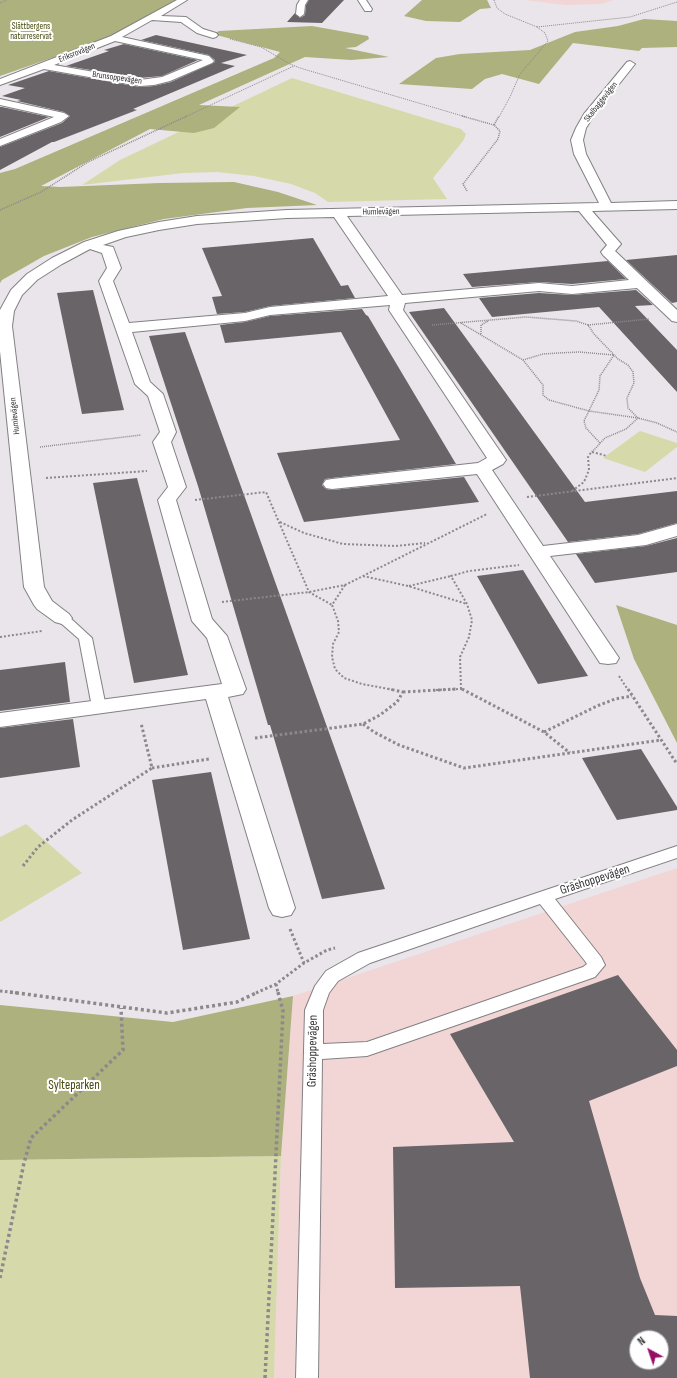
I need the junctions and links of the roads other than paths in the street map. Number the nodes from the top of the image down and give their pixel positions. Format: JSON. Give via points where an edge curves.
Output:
{"nodes":[{"id":1,"x":183,"y":0,"type":"edge"},
{"id":2,"x":304,"y":0,"type":"edge"},
{"id":3,"x":362,"y":0,"type":"edge"},
{"id":4,"x":368,"y":9,"type":"dead end"},
{"id":5,"x":300,"y":14,"type":"dead end"},
{"id":6,"x":152,"y":18,"type":"junction"},
{"id":7,"x":213,"y":35,"type":"road end"},
{"id":8,"x":114,"y":38,"type":"junction"},
{"id":9,"x":630,"y":64,"type":"dead end"},
{"id":10,"x":45,"y":66,"type":"junction"},
{"id":11,"x":0,"y":82,"type":"edge"},
{"id":12,"x":0,"y":102,"type":"edge"},
{"id":13,"x":0,"y":142,"type":"edge"},
{"id":14,"x":677,"y":205,"type":"edge"},
{"id":15,"x":582,"y":207,"type":"junction"},
{"id":16,"x":607,"y":207,"type":"junction"},
{"id":17,"x":338,"y":213,"type":"junction"},
{"id":18,"x":89,"y":246,"type":"junction"},
{"id":19,"x":641,"y":284,"type":"junction"},
{"id":20,"x":398,"y":300,"type":"junction"},
{"id":21,"x":676,"y":317,"type":"edge"},
{"id":22,"x":124,"y":328,"type":"junction"},
{"id":23,"x":482,"y":468,"type":"junction"},
{"id":24,"x":332,"y":484,"type":"dead end"},
{"id":25,"x":677,"y":530,"type":"edge"},
{"id":26,"x":541,"y":557,"type":"junction"},
{"id":27,"x":60,"y":616,"type":"joint"},
{"id":28,"x":608,"y":658,"type":"road end"},
{"id":29,"x":215,"y":691,"type":"junction"},
{"id":30,"x":99,"y":707,"type":"junction"},
{"id":31,"x":0,"y":720,"type":"edge"},
{"id":32,"x":677,"y":852,"type":"edge"},
{"id":33,"x":544,"y":897,"type":"junction"},
{"id":34,"x":282,"y":908,"type":"road end"},
{"id":35,"x":313,"y":1052,"type":"junction"},
{"id":36,"x":308,"y":1378,"type":"edge"}],
"edges":[{"from":1,"to":6,"type":"street","name":"Eriksrovägen"},
{"from":2,"to":5,"type":"street"},
{"from":3,"to":4,"type":"street"},
{"from":6,"to":7,"type":"street","name":"Eriksrovägen","via":[[183,19],[200,31]]},
{"from":6,"to":8,"type":"street","name":"Eriksrovägen"},
{"from":8,"to":10,"type":"street","name":"Eriksrovägen"},
{"from":8,"to":10,"type":"street","name":"Brunsoppevägen","via":[[206,58],[208,61],[166,79],[140,83]]},
{"from":9,"to":16,"type":"street","name":"Skalbaggevägen","via":[[588,116],[577,140],[580,154]]},
{"from":10,"to":11,"type":"street","name":"Eriksrovägen"},
{"from":12,"to":13,"type":"street","via":[[64,116]]},
{"from":14,"to":16,"type":"street","name":"Humlevägen"},
{"from":15,"to":16,"type":"street","name":"Humlevägen"},
{"from":15,"to":17,"type":"street","name":"Humlevägen"},
{"from":15,"to":19,"type":"street","via":[[614,244],[608,252]]},
{"from":17,"to":18,"type":"street","name":"Humlevägen","via":[[197,220],[123,234]]},
{"from":17,"to":20,"type":"street"},
{"from":18,"to":22,"type":"street","via":[[108,250],[114,268],[106,281]]},
{"from":18,"to":27,"type":"street","name":"Humlevägen","via":[[32,277],[16,293],[7,311],[5,326],[34,587],[44,605]]},
{"from":19,"to":20,"type":"street","via":[[572,290],[539,287]]},
{"from":19,"to":21,"type":"street"},
{"from":20,"to":22,"type":"street","via":[[270,311],[244,317]]},
{"from":20,"to":23,"type":"street","via":[[396,310],[497,460]]},
{"from":22,"to":29,"type":"street","via":[[143,384],[155,394],[168,432],[162,442],[177,487],[167,500],[202,621],[217,636],[235,689]]},
{"from":23,"to":24,"type":"street"},
{"from":23,"to":26,"type":"street"},
{"from":25,"to":26,"type":"street","via":[[638,541]]},
{"from":26,"to":28,"type":"street"},
{"from":27,"to":30,"type":"lane","via":[[85,638]]},
{"from":29,"to":30,"type":"street"},
{"from":29,"to":34,"type":"street"},
{"from":30,"to":31,"type":"street"},
{"from":32,"to":33,"type":"lane","name":"Gräshoppevägen"},
{"from":33,"to":35,"type":"lane","name":"Gräshoppevägen","via":[[364,958],[332,976],[321,991],[314,1010]]},
{"from":33,"to":35,"type":"lane","via":[[592,957],[596,965],[589,972],[367,1048]]},
{"from":35,"to":36,"type":"lane","name":"Gräshoppevägen"}]}
